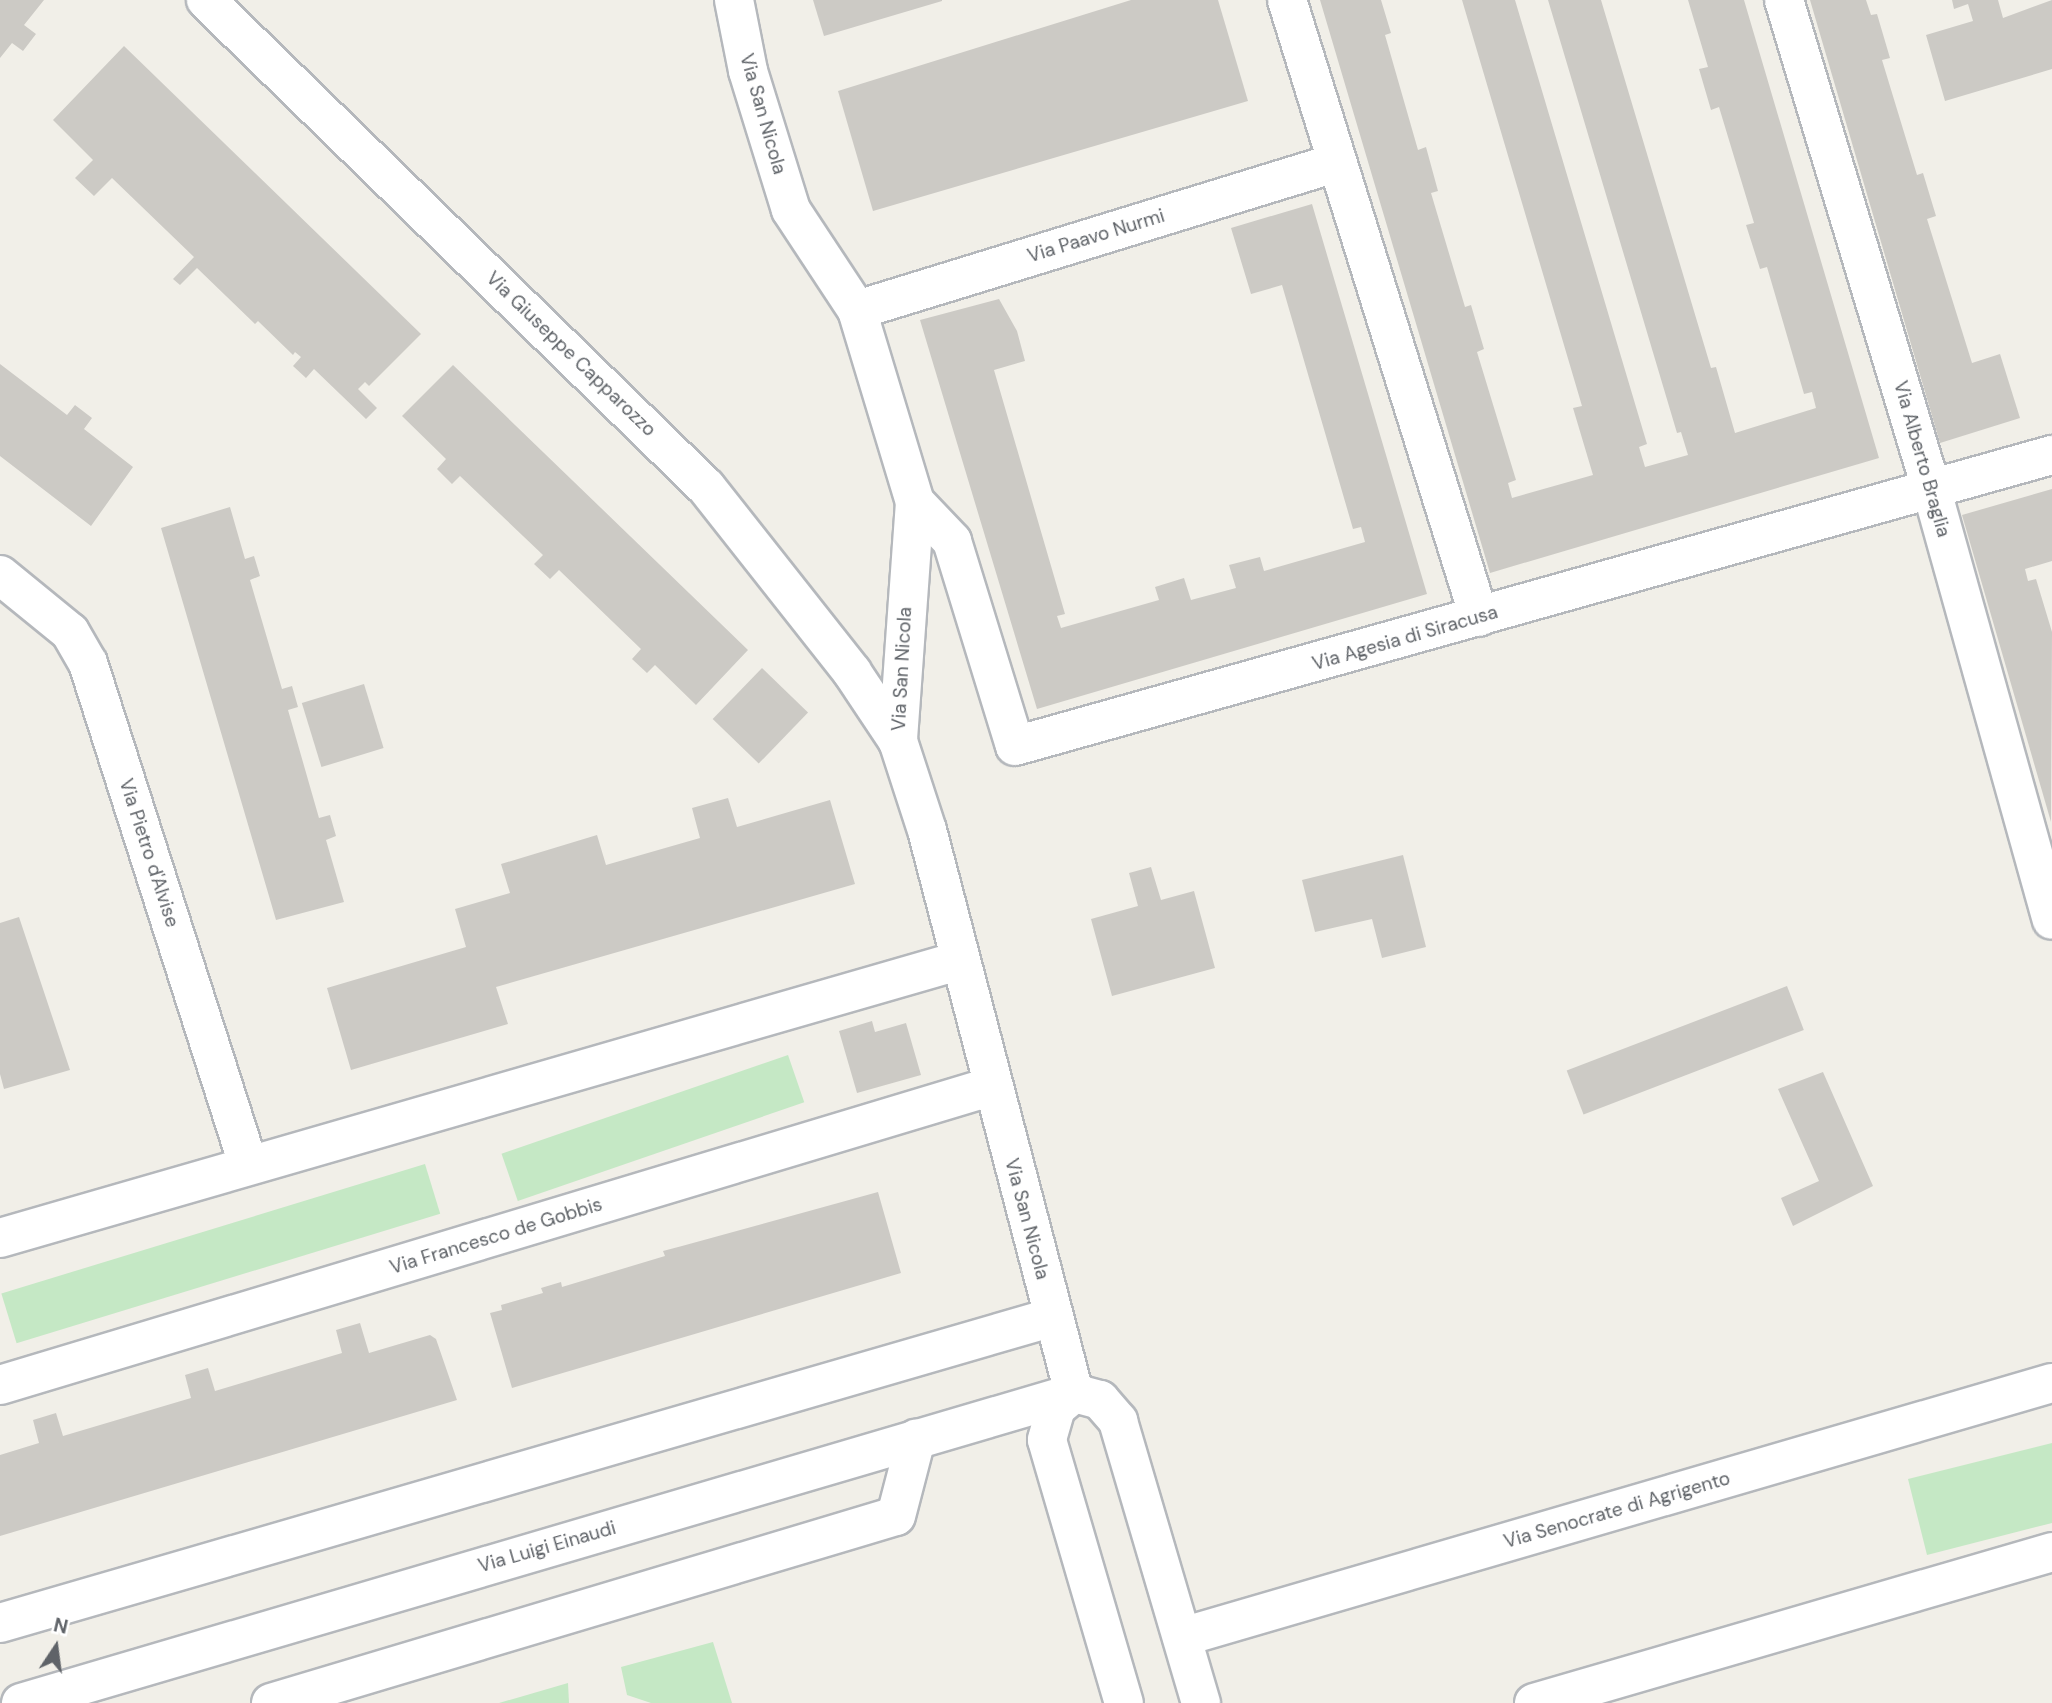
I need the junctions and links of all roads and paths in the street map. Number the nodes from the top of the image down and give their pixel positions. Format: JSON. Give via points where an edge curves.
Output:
{"nodes":[{"id":1,"x":206,"y":0,"type":"edge"},
{"id":2,"x":734,"y":0,"type":"edge"},
{"id":3,"x":1287,"y":0,"type":"edge"},
{"id":4,"x":1784,"y":0,"type":"edge"},
{"id":5,"x":1335,"y":163,"type":"junction"},
{"id":6,"x":857,"y":310,"type":"junction"},
{"id":7,"x":2052,"y":454,"type":"edge"},
{"id":8,"x":1932,"y":491,"type":"junction"},
{"id":9,"x":915,"y":502,"type":"junction"},
{"id":10,"x":0,"y":575,"type":"edge"},
{"id":11,"x":1479,"y":617,"type":"junction"},
{"id":12,"x":898,"y":741,"type":"junction"},
{"id":13,"x":2052,"y":920,"type":"edge"},
{"id":14,"x":961,"y":960,"type":"junction"},
{"id":15,"x":993,"y":1086,"type":"junction"},
{"id":16,"x":248,"y":1164,"type":"junction"},
{"id":17,"x":0,"y":1238,"type":"edge"},
{"id":18,"x":1053,"y":1317,"type":"junction"},
{"id":19,"x":2052,"y":1383,"type":"edge"},
{"id":20,"x":0,"y":1385,"type":"edge"},
{"id":21,"x":1074,"y":1393,"type":"junction"},
{"id":22,"x":916,"y":1439,"type":"junction"},
{"id":23,"x":2052,"y":1552,"type":"edge"},
{"id":24,"x":0,"y":1623,"type":"edge"},
{"id":25,"x":1182,"y":1637,"type":"junction"},
{"id":26,"x":21,"y":1703,"type":"edge"},
{"id":27,"x":271,"y":1703,"type":"edge"},
{"id":28,"x":1124,"y":1703,"type":"edge"},
{"id":29,"x":1201,"y":1703,"type":"edge"},
{"id":30,"x":1534,"y":1703,"type":"edge"}],
"edges":[{"from":1,"to":12,"type":"street","name":"Via Giuseppe Capparozzo","via":[[706,487],[852,672]]},
{"from":2,"to":6,"type":"street","name":"Via San Nicola","via":[[748,71],[791,210]]},
{"from":3,"to":5,"type":"street"},
{"from":4,"to":8,"type":"street","name":"Via Alberto Braglia"},
{"from":5,"to":6,"type":"street","name":"Via Paavo Nurmi"},
{"from":5,"to":11,"type":"street"},
{"from":6,"to":9,"type":"street","name":"Via San Nicola"},
{"from":7,"to":8,"type":"street","name":"Via Agesia di Siracusa"},
{"from":8,"to":11,"type":"street","name":"Via Agesia di Siracusa"},
{"from":8,"to":13,"type":"street","name":"Via Alberto Braglia"},
{"from":9,"to":11,"type":"street","name":"Via Agesia di Siracusa","via":[[952,541],[1016,746]]},
{"from":9,"to":12,"type":"street","name":"Via San Nicola"},
{"from":10,"to":16,"type":"street","name":"Via Pietro d'Alvise","via":[[70,632],[88,663]]},
{"from":12,"to":14,"type":"street","name":"Via San Nicola"},
{"from":14,"to":15,"type":"street","name":"Via San Nicola"},
{"from":14,"to":16,"type":"street"},
{"from":15,"to":18,"type":"street","name":"Via San Nicola"},
{"from":15,"to":20,"type":"street","name":"Via Francesco de Gobbis"},
{"from":16,"to":17,"type":"street"},
{"from":18,"to":21,"type":"street","name":"Via San Nicola"},
{"from":18,"to":24,"type":"street"},
{"from":19,"to":25,"type":"street","name":"Via Senocrate di Agrigento"},
{"from":21,"to":22,"type":"street","name":"Via Luigi Einaudi"},
{"from":21,"to":25,"type":"street","via":[[1100,1400],[1118,1420]]},
{"from":21,"to":28,"type":"street","via":[[1056,1408],[1047,1440]]},
{"from":22,"to":26,"type":"street","name":"Via Luigi Einaudi"},
{"from":22,"to":27,"type":"street","via":[[896,1516]]},
{"from":23,"to":30,"type":"street"},
{"from":25,"to":29,"type":"street"}]}
